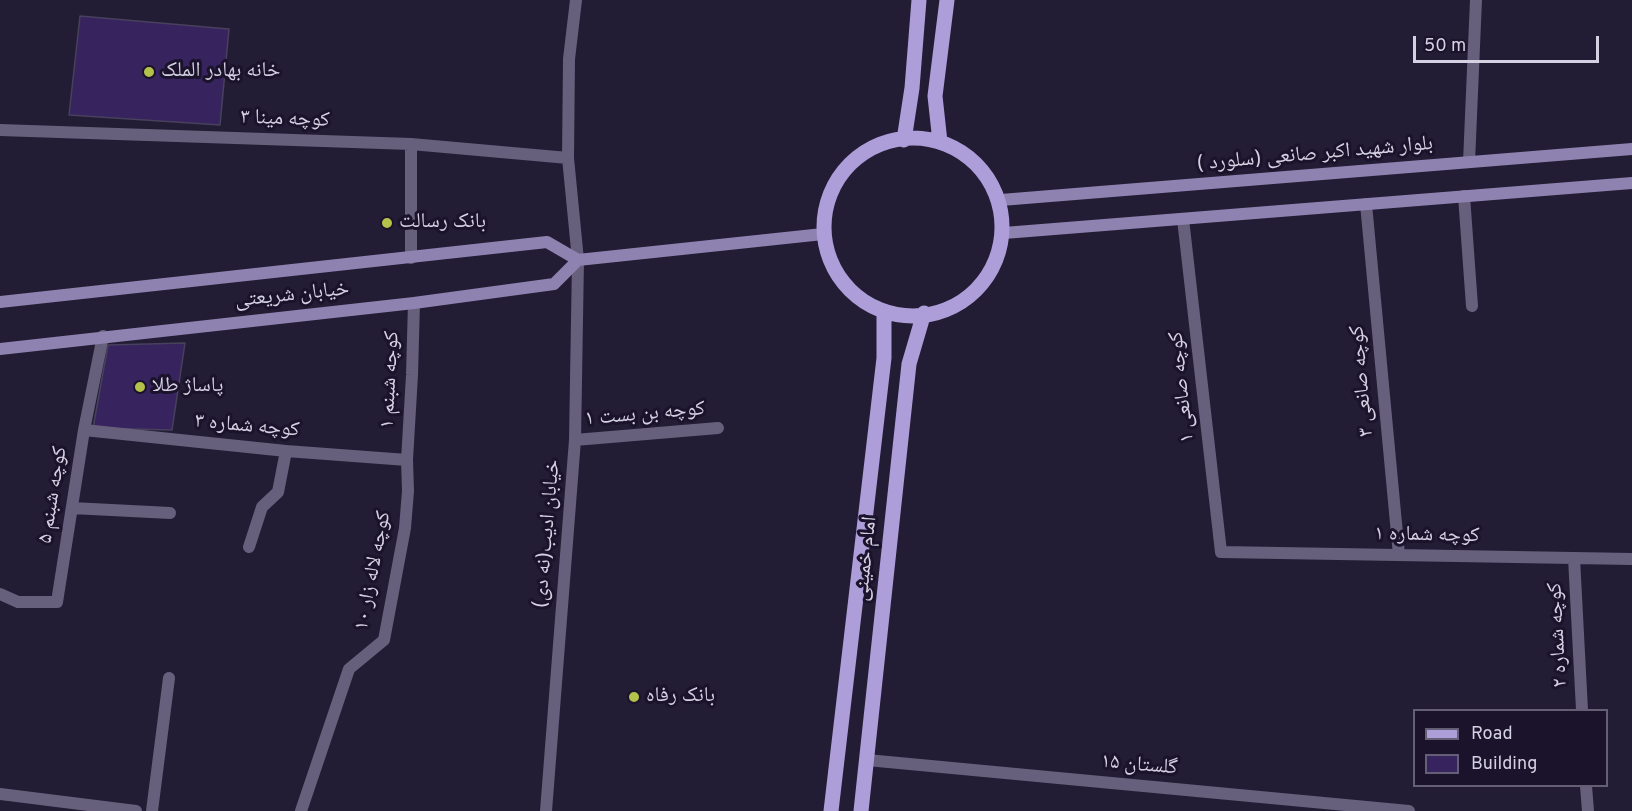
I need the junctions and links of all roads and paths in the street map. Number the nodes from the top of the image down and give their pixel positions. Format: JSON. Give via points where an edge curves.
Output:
{"nodes":[{"id":1,"x":576,"y":0,"type":"edge"},
{"id":2,"x":919,"y":0,"type":"edge"},
{"id":3,"x":947,"y":0,"type":"edge"},
{"id":4,"x":1476,"y":0,"type":"edge"},
{"id":5,"x":0,"y":130,"type":"edge"},
{"id":6,"x":904,"y":140,"type":"junction"},
{"id":7,"x":940,"y":141,"type":"junction"},
{"id":8,"x":411,"y":144,"type":"junction"},
{"id":9,"x":1632,"y":148,"type":"edge"},
{"id":10,"x":568,"y":158,"type":"junction"},
{"id":11,"x":1468,"y":162,"type":"junction"},
{"id":12,"x":1632,"y":183,"type":"edge"},
{"id":13,"x":1464,"y":196,"type":"junction"},
{"id":14,"x":1001,"y":200,"type":"junction"},
{"id":15,"x":1366,"y":204,"type":"junction"},
{"id":16,"x":1183,"y":219,"type":"junction"},
{"id":17,"x":1004,"y":233,"type":"junction"},
{"id":18,"x":823,"y":234,"type":"junction"},
{"id":19,"x":411,"y":258,"type":"junction"},
{"id":20,"x":578,"y":260,"type":"junction"},
{"id":21,"x":0,"y":302,"type":"edge"},
{"id":22,"x":414,"y":303,"type":"junction"},
{"id":23,"x":1472,"y":306,"type":"dead end"},
{"id":24,"x":884,"y":312,"type":"junction"},
{"id":25,"x":924,"y":314,"type":"junction"},
{"id":26,"x":103,"y":336,"type":"junction"},
{"id":27,"x":0,"y":349,"type":"edge"},
{"id":28,"x":718,"y":428,"type":"dead end"},
{"id":29,"x":84,"y":430,"type":"junction"},
{"id":30,"x":575,"y":440,"type":"junction"},
{"id":31,"x":286,"y":451,"type":"junction"},
{"id":32,"x":407,"y":460,"type":"junction"},
{"id":33,"x":72,"y":508,"type":"junction"},
{"id":34,"x":170,"y":513,"type":"dead end"},
{"id":35,"x":249,"y":547,"type":"dead end"},
{"id":36,"x":1221,"y":552,"type":"joint"},
{"id":37,"x":1399,"y":555,"type":"junction"},
{"id":38,"x":1574,"y":558,"type":"junction"},
{"id":39,"x":1632,"y":559,"type":"edge"},
{"id":40,"x":0,"y":594,"type":"edge"},
{"id":41,"x":169,"y":678,"type":"dead end"},
{"id":42,"x":1582,"y":709,"type":"edge"},
{"id":43,"x":867,"y":760,"type":"junction"},
{"id":44,"x":1586,"y":787,"type":"edge"},
{"id":45,"x":0,"y":794,"type":"edge"},
{"id":46,"x":90,"y":808,"type":"edge"},
{"id":47,"x":136,"y":811,"type":"edge"},
{"id":48,"x":152,"y":811,"type":"edge"},
{"id":49,"x":301,"y":811,"type":"edge"},
{"id":50,"x":546,"y":811,"type":"edge"},
{"id":51,"x":831,"y":811,"type":"edge"},
{"id":52,"x":861,"y":811,"type":"edge"},
{"id":53,"x":1409,"y":811,"type":"edge"},
{"id":54,"x":1588,"y":811,"type":"edge"}],
"edges":[{"from":1,"to":10,"type":"street","name":"خیابان ادیب(نه دی)","via":[[569,59]]},
{"from":2,"to":6,"type":"main road"},
{"from":3,"to":7,"type":"main road","via":[[934,96]]},
{"from":4,"to":11,"type":"street"},
{"from":5,"to":8,"type":"street","name":"کوچه مینا ۳"},
{"from":6,"to":7,"type":"main road"},
{"from":6,"to":18,"type":"main road","via":[[887,143],[843,171],[827,206]]},
{"from":7,"to":14,"type":"main road","via":[[968,155],[990,175]]},
{"from":8,"to":10,"type":"street","name":"کوچه مینا ۳"},
{"from":8,"to":19,"type":"street"},
{"from":9,"to":11,"type":"main road","name":"بلوار شهید اکبر صانعی (سلورد )"},
{"from":10,"to":20,"type":"street","name":"خیابان ادیب(نه دی)"},
{"from":11,"to":14,"type":"main road","name":"بلوار شهید اکبر صانعی (سلورد )"},
{"from":12,"to":13,"type":"main road"},
{"from":13,"to":15,"type":"main road"},
{"from":13,"to":23,"type":"street"},
{"from":14,"to":17,"type":"main road"},
{"from":15,"to":16,"type":"main road"},
{"from":15,"to":37,"type":"street","name":"کوچه صانعی ۳"},
{"from":16,"to":17,"type":"main road"},
{"from":16,"to":36,"type":"street","name":"کوچه صانعی ۱"},
{"from":17,"to":25,"type":"main road","via":[[998,259],[988,276],[963,299]]},
{"from":18,"to":20,"type":"main road"},
{"from":18,"to":24,"type":"main road","via":[[823,247],[840,281],[862,303]]},
{"from":19,"to":20,"type":"main road","name":"خیابان شریعتی","via":[[547,242]]},
{"from":19,"to":21,"type":"main road","name":"خیابان شریعتی"},
{"from":20,"to":22,"type":"main road","name":"خیابان شریعتی","via":[[554,284]]},
{"from":20,"to":30,"type":"street","name":"خیابان ادیب(نه دی)"},
{"from":22,"to":26,"type":"main road","name":"خیابان شریعتی"},
{"from":22,"to":32,"type":"street","name":"کوچه شبنم ۱"},
{"from":24,"to":25,"type":"main road"},
{"from":24,"to":51,"type":"main road","name":"امام خمینی","via":[[884,358]]},
{"from":25,"to":43,"type":"main road","name":"امام خمینی","via":[[909,364]]},
{"from":26,"to":27,"type":"main road","name":"خیابان شریعتی"},
{"from":26,"to":29,"type":"street","name":"کوچه شبنم ۵"},
{"from":28,"to":30,"type":"street","name":"کوچه بن بست ۱"},
{"from":29,"to":31,"type":"street","name":"کوچه شماره ۳"},
{"from":29,"to":33,"type":"street","name":"کوچه شبنم ۵"},
{"from":30,"to":50,"type":"street","name":"خیابان ادیب(نه دی)"},
{"from":31,"to":32,"type":"street","name":"کوچه شماره ۳"},
{"from":31,"to":35,"type":"street","via":[[278,492],[262,507]]},
{"from":32,"to":49,"type":"street","name":"کوچه لاله زار ۱۰","via":[[405,528],[384,640],[349,669]]},
{"from":33,"to":34,"type":"street"},
{"from":33,"to":40,"type":"street","name":"کوچه شبنم ۵","via":[[57,602],[18,602]]},
{"from":36,"to":37,"type":"street","name":"کوچه شماره ۱"},
{"from":37,"to":38,"type":"street","name":"کوچه شماره ۱"},
{"from":38,"to":39,"type":"street","name":"کوچه شماره ۱"},
{"from":38,"to":42,"type":"street","name":"کوچه شماره ۲"},
{"from":41,"to":48,"type":"street"},
{"from":43,"to":52,"type":"main road","name":"امام خمینی"},
{"from":43,"to":53,"type":"street","name":"گلستان ۱۵"},
{"from":44,"to":54,"type":"street"},
{"from":45,"to":46,"type":"street"},
{"from":46,"to":47,"type":"street"}]}
